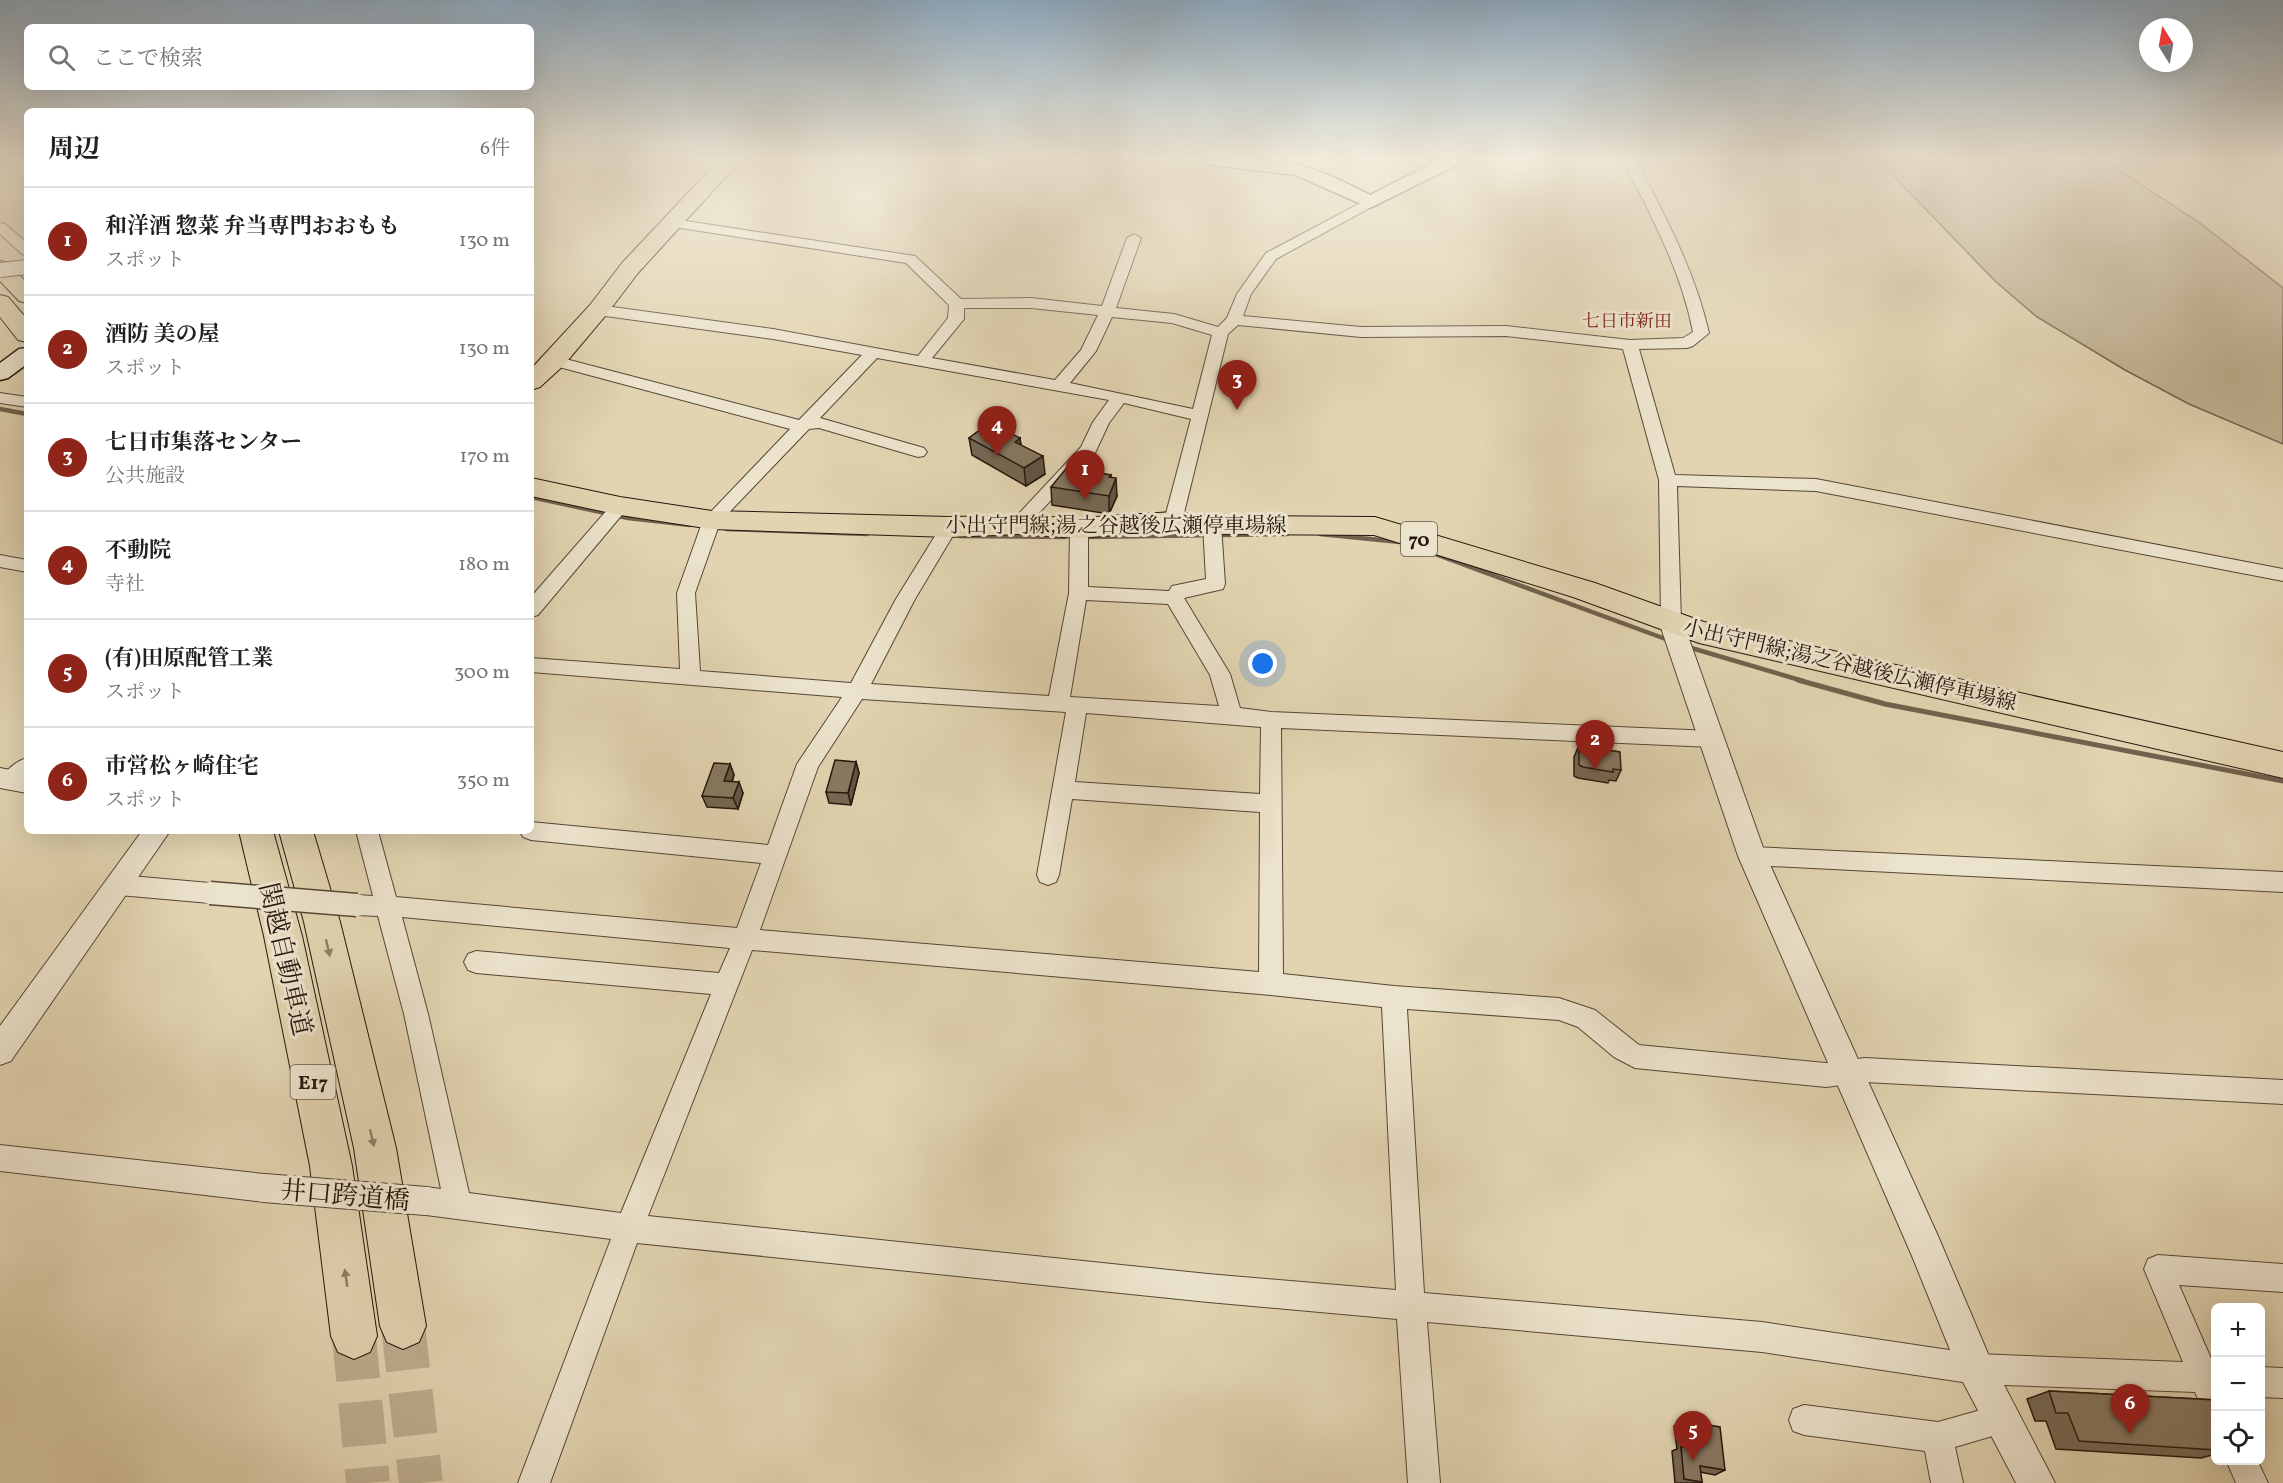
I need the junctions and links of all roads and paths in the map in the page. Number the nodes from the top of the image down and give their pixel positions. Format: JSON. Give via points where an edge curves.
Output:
{"nodes":[{"id":1,"x":2,"y":229,"type":"edge"},
{"id":2,"x":668,"y":229,"type":"edge"},
{"id":3,"x":707,"y":229,"type":"edge"},
{"id":4,"x":1320,"y":229,"type":"edge"},
{"id":5,"x":1665,"y":229,"type":"edge"},
{"id":6,"x":1134,"y":238,"type":"dead end"},
{"id":7,"x":24,"y":248,"type":"edge"},
{"id":8,"x":24,"y":267,"type":"edge"},
{"id":9,"x":0,"y":269,"type":"edge"},
{"id":10,"x":24,"y":293,"type":"edge"},
{"id":11,"x":0,"y":302,"type":"edge"},
{"id":12,"x":957,"y":304,"type":"junction"},
{"id":13,"x":598,"y":310,"type":"junction"},
{"id":14,"x":1107,"y":312,"type":"junction"},
{"id":15,"x":1234,"y":320,"type":"junction"},
{"id":16,"x":24,"y":331,"type":"edge"},
{"id":17,"x":1221,"y":332,"type":"junction"},
{"id":18,"x":1630,"y":345,"type":"junction"},
{"id":19,"x":873,"y":353,"type":"junction"},
{"id":20,"x":24,"y":356,"type":"edge"},
{"id":21,"x":554,"y":360,"type":"junction"},
{"id":22,"x":921,"y":362,"type":"junction"},
{"id":23,"x":3,"y":371,"type":"edge"},
{"id":24,"x":534,"y":379,"type":"edge"},
{"id":25,"x":1059,"y":386,"type":"junction"},
{"id":26,"x":1120,"y":397,"type":"junction"},
{"id":27,"x":0,"y":398,"type":"edge"},
{"id":28,"x":23,"y":402,"type":"edge"},
{"id":29,"x":1200,"y":416,"type":"junction"},
{"id":30,"x":806,"y":424,"type":"junction"},
{"id":31,"x":918,"y":452,"type":"dead end"},
{"id":32,"x":1668,"y":480,"type":"junction"},
{"id":33,"x":534,"y":488,"type":"edge"},
{"id":34,"x":620,"y":506,"type":"junction"},
{"id":35,"x":712,"y":520,"type":"junction"},
{"id":36,"x":1173,"y":520,"type":"junction"},
{"id":37,"x":1018,"y":525,"type":"junction"},
{"id":38,"x":1212,"y":525,"type":"junction"},
{"id":39,"x":949,"y":527,"type":"junction"},
{"id":40,"x":1079,"y":528,"type":"junction"},
{"id":41,"x":0,"y":561,"type":"edge"},
{"id":42,"x":24,"y":565,"type":"edge"},
{"id":43,"x":2283,"y":575,"type":"edge"},
{"id":44,"x":534,"y":583,"type":"edge"},
{"id":45,"x":551,"y":586,"type":"junction"},
{"id":46,"x":1078,"y":593,"type":"junction"},
{"id":47,"x":1174,"y":598,"type":"junction"},
{"id":48,"x":534,"y":606,"type":"edge"},
{"id":49,"x":1671,"y":622,"type":"junction"},
{"id":50,"x":534,"y":665,"type":"edge"},
{"id":51,"x":690,"y":677,"type":"junction"},
{"id":52,"x":858,"y":691,"type":"junction"},
{"id":53,"x":1068,"y":706,"type":"junction"},
{"id":54,"x":1232,"y":715,"type":"junction"},
{"id":55,"x":1270,"y":720,"type":"junction"},
{"id":56,"x":1712,"y":739,"type":"junction"},
{"id":57,"x":2283,"y":765,"type":"edge"},
{"id":58,"x":1063,"y":790,"type":"junction"},
{"id":59,"x":1271,"y":804,"type":"junction"},
{"id":60,"x":534,"y":831,"type":"edge"},
{"id":61,"x":155,"y":834,"type":"edge"},
{"id":62,"x":257,"y":834,"type":"edge"},
{"id":63,"x":297,"y":834,"type":"edge"},
{"id":64,"x":368,"y":834,"type":"edge"},
{"id":65,"x":774,"y":855,"type":"junction"},
{"id":66,"x":1752,"y":856,"type":"junction"},
{"id":67,"x":1048,"y":875,"type":"dead end"},
{"id":68,"x":2283,"y":882,"type":"edge"},
{"id":69,"x":119,"y":885,"type":"junction"},
{"id":70,"x":389,"y":906,"type":"junction"},
{"id":71,"x":745,"y":939,"type":"junction"},
{"id":72,"x":476,"y":962,"type":"dead end"},
{"id":73,"x":1270,"y":984,"type":"junction"},
{"id":74,"x":727,"y":985,"type":"junction"},
{"id":75,"x":1394,"y":997,"type":"junction"},
{"id":76,"x":0,"y":1052,"type":"edge"},
{"id":77,"x":1847,"y":1072,"type":"junction"},
{"id":78,"x":2283,"y":1092,"type":"edge"},
{"id":79,"x":0,"y":1158,"type":"edge"},
{"id":80,"x":458,"y":1204,"type":"junction"},
{"id":81,"x":629,"y":1228,"type":"junction"},
{"id":82,"x":2283,"y":1278,"type":"edge"},
{"id":83,"x":1411,"y":1307,"type":"junction"},
{"id":84,"x":403,"y":1326,"type":"tunnel mouth"},
{"id":85,"x":354,"y":1336,"type":"tunnel mouth"},
{"id":86,"x":1976,"y":1369,"type":"junction"},
{"id":87,"x":2209,"y":1378,"type":"edge"},
{"id":88,"x":2265,"y":1382,"type":"edge"},
{"id":89,"x":2283,"y":1383,"type":"edge"},
{"id":90,"x":2002,"y":1419,"type":"junction"},
{"id":91,"x":1804,"y":1420,"type":"dead end"},
{"id":92,"x":1938,"y":1437,"type":"junction"},
{"id":93,"x":2243,"y":1465,"type":"edge"},
{"id":94,"x":534,"y":1483,"type":"edge"},
{"id":95,"x":1424,"y":1483,"type":"edge"},
{"id":96,"x":1947,"y":1483,"type":"edge"},
{"id":97,"x":2036,"y":1483,"type":"edge"},
{"id":98,"x":2252,"y":1483,"type":"edge"}],
"edges":[{"from":1,"to":7,"type":"street"},
{"from":2,"to":13,"type":"main road","via":[[630,268]]},
{"from":3,"to":12,"type":"street","via":[[910,260]]},
{"from":4,"to":15,"type":"street","via":[[1271,256],[1244,294]]},
{"from":5,"to":18,"type":"street","via":[[1701,333],[1687,343]]},
{"from":6,"to":14,"type":"street"},
{"from":8,"to":9,"type":"street","bridge":true},
{"from":9,"to":10,"type":"main road"},
{"from":11,"to":16,"type":"main road"},
{"from":12,"to":14,"type":"street","via":[[1031,303]]},
{"from":12,"to":22,"type":"street","via":[[956,319]]},
{"from":13,"to":19,"type":"street","via":[[773,334]]},
{"from":13,"to":21,"type":"main road"},
{"from":14,"to":17,"type":"street","via":[[1174,319]]},
{"from":14,"to":25,"type":"street","via":[[1088,351]]},
{"from":15,"to":17,"type":"street"},
{"from":15,"to":18,"type":"street","via":[[1361,332],[1506,331]]},
{"from":17,"to":29,"type":"street"},
{"from":18,"to":32,"type":"street"},
{"from":19,"to":22,"type":"street"},
{"from":19,"to":30,"type":"street"},
{"from":20,"to":23,"type":"main road"},
{"from":21,"to":24,"type":"main road"},
{"from":21,"to":30,"type":"street","via":[[796,425]]},
{"from":22,"to":25,"type":"street"},
{"from":25,"to":26,"type":"street"},
{"from":26,"to":29,"type":"street"},
{"from":26,"to":37,"type":"street","via":[[1101,423],[1089,449]]},
{"from":27,"to":28,"type":"street"},
{"from":29,"to":36,"type":"street"},
{"from":30,"to":31,"type":"street","via":[[820,423]]},
{"from":30,"to":35,"type":"street"},
{"from":32,"to":43,"type":"street","via":[[1815,485]]},
{"from":32,"to":49,"type":"street"},
{"from":33,"to":34,"type":"main road","name":"小出守門線;湯之谷越後広瀬停車場線","number":"70"},
{"from":34,"to":35,"type":"main road","name":"小出守門線;湯之谷越後広瀬停車場線","number":"70"},
{"from":34,"to":45,"type":"street"},
{"from":35,"to":39,"type":"main road","name":"小出守門線;湯之谷越後広瀬停車場線","number":"70"},
{"from":35,"to":51,"type":"street","via":[[686,593]]},
{"from":36,"to":38,"type":"main road","name":"小出守門線;湯之谷越後広瀬停車場線","number":"70"},
{"from":36,"to":40,"type":"main road","name":"小出守門線;湯之谷越後広瀬停車場線","number":"70"},
{"from":37,"to":39,"type":"main road","name":"小出守門線;湯之谷越後広瀬停車場線","number":"70"},
{"from":37,"to":40,"type":"main road","name":"小出守門線;湯之谷越後広瀬停車場線","number":"70"},
{"from":38,"to":47,"type":"street","via":[[1216,584],[1179,591]]},
{"from":38,"to":49,"type":"main road","name":"小出守門線;湯之谷越後広瀬停車場線","number":"70","via":[[1375,525],[1584,590]]},
{"from":39,"to":52,"type":"street"},
{"from":40,"to":46,"type":"street"},
{"from":41,"to":42,"type":"street"},
{"from":44,"to":45,"type":"street"},
{"from":45,"to":48,"type":"street"},
{"from":46,"to":47,"type":"street"},
{"from":46,"to":53,"type":"street"},
{"from":47,"to":54,"type":"street","via":[[1220,674]]},
{"from":49,"to":56,"type":"street"},
{"from":49,"to":57,"type":"main road","name":"小出守門線;湯之谷越後広瀬停車場線","number":"70","via":[[1699,632]]},
{"from":50,"to":51,"type":"street"},
{"from":51,"to":52,"type":"street"},
{"from":52,"to":53,"type":"street"},
{"from":52,"to":65,"type":"street","via":[[808,764]]},
{"from":53,"to":54,"type":"street"},
{"from":53,"to":58,"type":"street"},
{"from":54,"to":55,"type":"street"},
{"from":55,"to":56,"type":"street"},
{"from":55,"to":59,"type":"street"},
{"from":56,"to":66,"type":"street"},
{"from":58,"to":59,"type":"street"},
{"from":58,"to":67,"type":"street"},
{"from":59,"to":73,"type":"street"},
{"from":60,"to":65,"type":"street"},
{"from":61,"to":69,"type":"street"},
{"from":85,"to":62,"type":"main road","name":"関越自動車道","number":"E17","one_way":true,"via":[[331,1167],[283,936]]},
{"from":63,"to":84,"type":"main road","name":"関越自動車道","number":"E17","one_way":true,"via":[[322,922],[375,1148]]},
{"from":64,"to":70,"type":"street"},
{"from":65,"to":71,"type":"street"},
{"from":66,"to":68,"type":"street"},
{"from":66,"to":77,"type":"street"},
{"from":69,"to":70,"type":"street","bridge":true},
{"from":69,"to":76,"type":"street"},
{"from":70,"to":71,"type":"street"},
{"from":70,"to":80,"type":"street"},
{"from":71,"to":73,"type":"street"},
{"from":71,"to":74,"type":"street"},
{"from":72,"to":74,"type":"street"},
{"from":73,"to":75,"type":"street"},
{"from":74,"to":81,"type":"street"},
{"from":75,"to":77,"type":"street","via":[[1559,1009],[1586,1018],[1635,1056],[1826,1075]]},
{"from":75,"to":83,"type":"street"},
{"from":77,"to":78,"type":"street"},
{"from":77,"to":86,"type":"street"},
{"from":79,"to":80,"type":"street","name":"井口跨道橋","bridge":true,"via":[[264,1188]]},
{"from":80,"to":81,"type":"street","name":"井口跨道橋"},
{"from":81,"to":83,"type":"street","name":"井口跨道橋"},
{"from":81,"to":94,"type":"street"},
{"from":82,"to":87,"type":"street","via":[[2158,1269]]},
{"from":83,"to":86,"type":"street","name":"井口跨道橋","via":[[1762,1337]]},
{"from":83,"to":95,"type":"street"},
{"from":86,"to":87,"type":"street","name":"井口跨道橋"},
{"from":86,"to":90,"type":"street"},
{"from":88,"to":89,"type":"street"},
{"from":90,"to":92,"type":"street"},
{"from":90,"to":97,"type":"street"},
{"from":91,"to":92,"type":"street"},
{"from":92,"to":96,"type":"street"},
{"from":93,"to":98,"type":"street"}]}
